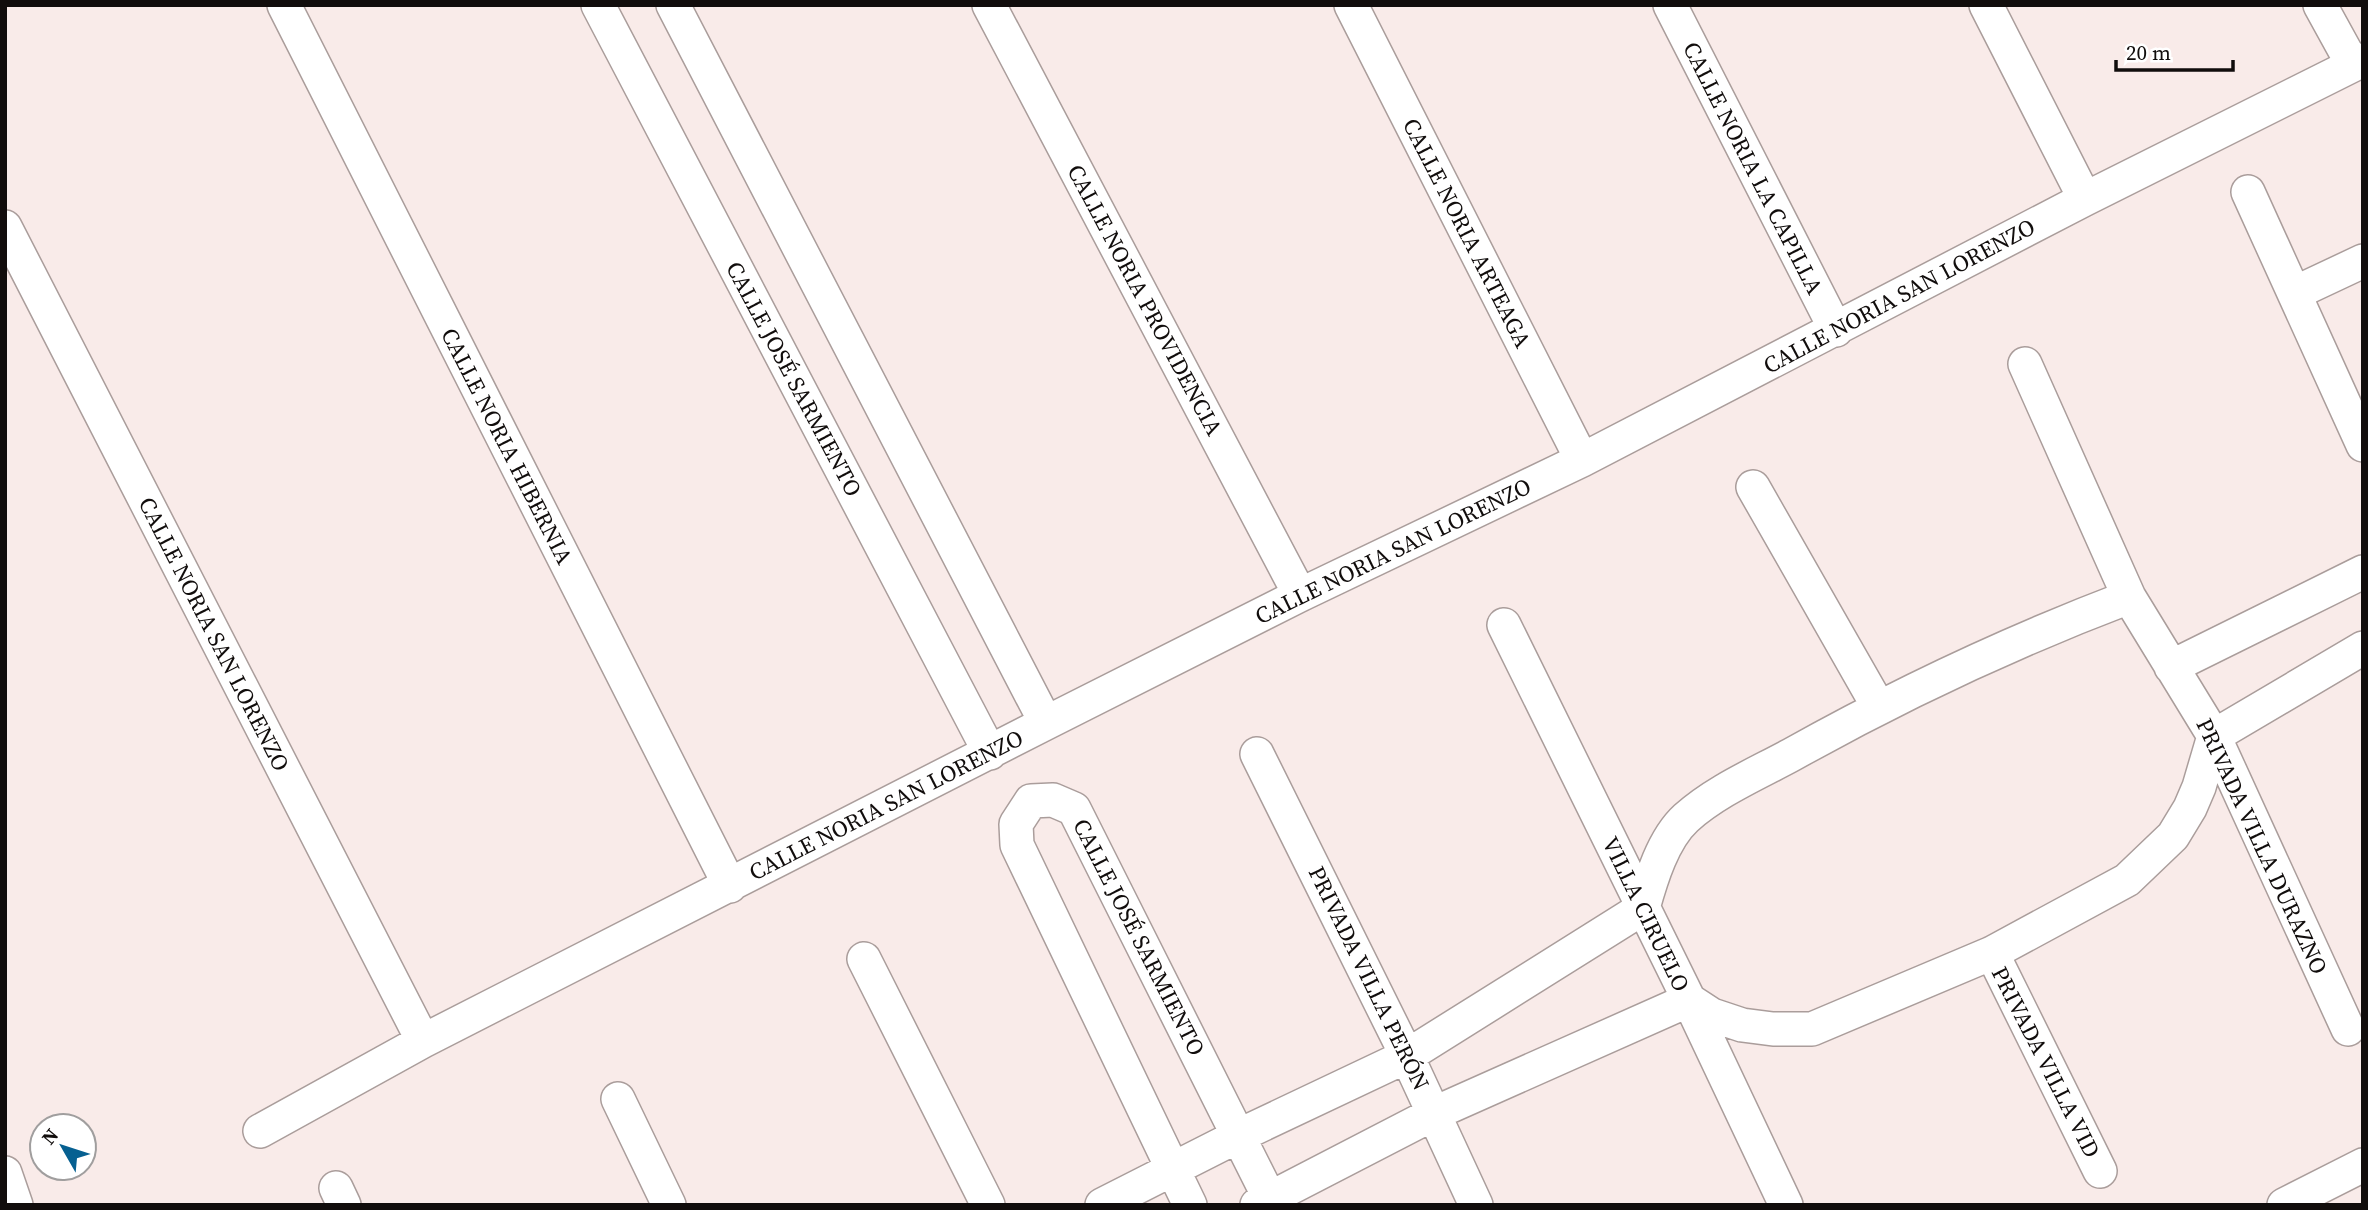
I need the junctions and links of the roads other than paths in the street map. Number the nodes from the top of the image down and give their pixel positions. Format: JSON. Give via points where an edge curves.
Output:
{"nodes":[{"id":1,"x":284,"y":5,"type":"edge"},
{"id":2,"x":598,"y":5,"type":"edge"},
{"id":3,"x":673,"y":5,"type":"edge"},
{"id":4,"x":989,"y":5,"type":"edge"},
{"id":5,"x":1351,"y":5,"type":"edge"},
{"id":6,"x":1670,"y":5,"type":"edge"},
{"id":7,"x":1986,"y":5,"type":"edge"},
{"id":8,"x":2320,"y":5,"type":"edge"},
{"id":9,"x":2358,"y":63,"type":"edge"},
{"id":10,"x":2248,"y":192,"type":"dead end"},
{"id":11,"x":2085,"y":199,"type":"junction"},
{"id":12,"x":5,"y":227,"type":"edge"},
{"id":13,"x":2363,"y":261,"type":"edge"},
{"id":14,"x":2295,"y":293,"type":"junction"},
{"id":15,"x":1836,"y":330,"type":"junction"},
{"id":16,"x":2025,"y":363,"type":"dead end"},
{"id":17,"x":2363,"y":445,"type":"edge"},
{"id":18,"x":1583,"y":460,"type":"junction"},
{"id":19,"x":1753,"y":487,"type":"dead end"},
{"id":20,"x":2363,"y":572,"type":"edge"},
{"id":21,"x":1300,"y":595,"type":"junction"},
{"id":22,"x":2129,"y":597,"type":"junction"},
{"id":23,"x":1504,"y":625,"type":"dead end"},
{"id":24,"x":2363,"y":648,"type":"edge"},
{"id":25,"x":2171,"y":667,"type":"junction"},
{"id":26,"x":1878,"y":706,"type":"junction"},
{"id":27,"x":1046,"y":723,"type":"junction"},
{"id":28,"x":2214,"y":736,"type":"junction"},
{"id":29,"x":990,"y":753,"type":"junction"},
{"id":30,"x":1257,"y":754,"type":"dead end"},
{"id":31,"x":730,"y":886,"type":"junction"},
{"id":32,"x":1643,"y":908,"type":"junction"},
{"id":33,"x":1992,"y":953,"type":"junction"},
{"id":34,"x":864,"y":959,"type":"dead end"},
{"id":35,"x":1689,"y":1000,"type":"junction"},
{"id":36,"x":2348,"y":1029,"type":"dead end"},
{"id":37,"x":423,"y":1041,"type":"junction"},
{"id":38,"x":1407,"y":1056,"type":"junction"},
{"id":39,"x":618,"y":1099,"type":"dead end"},
{"id":40,"x":1435,"y":1113,"type":"junction"},
{"id":41,"x":260,"y":1131,"type":"dead end"},
{"id":42,"x":1238,"y":1136,"type":"junction"},
{"id":43,"x":2363,"y":1165,"type":"edge"},
{"id":44,"x":1173,"y":1170,"type":"junction"},
{"id":45,"x":2100,"y":1171,"type":"dead end"},
{"id":46,"x":5,"y":1173,"type":"edge"},
{"id":47,"x":1267,"y":1203,"type":"edge"},
{"id":48,"x":16,"y":1205,"type":"edge"},
{"id":49,"x":669,"y":1205,"type":"edge"},
{"id":50,"x":988,"y":1205,"type":"edge"},
{"id":51,"x":1102,"y":1205,"type":"edge"},
{"id":52,"x":1190,"y":1205,"type":"edge"},
{"id":53,"x":1476,"y":1205,"type":"edge"},
{"id":54,"x":1786,"y":1205,"type":"edge"},
{"id":55,"x":2284,"y":1205,"type":"edge"}],
"edges":[{"from":1,"to":31,"type":"street","name":"CALLE NORIA HIBERNIA"},
{"from":2,"to":29,"type":"street","name":"CALLE JOSÉ SARMIENTO"},
{"from":3,"to":27,"type":"street"},
{"from":4,"to":21,"type":"street","name":"CALLE NORIA PROVIDENCIA"},
{"from":5,"to":18,"type":"street","name":"CALLE NORIA ARTEAGA"},
{"from":6,"to":15,"type":"street","name":"CALLE NORIA LA CAPILLA"},
{"from":7,"to":11,"type":"street"},
{"from":8,"to":9,"type":"street"},
{"from":9,"to":11,"type":"street","name":"CALLE NORIA SAN LORENZO"},
{"from":10,"to":14,"type":"street"},
{"from":11,"to":15,"type":"street","name":"CALLE NORIA SAN LORENZO"},
{"from":12,"to":37,"type":"street","name":"CALLE NORIA SAN LORENZO"},
{"from":13,"to":14,"type":"street"},
{"from":14,"to":17,"type":"street"},
{"from":15,"to":18,"type":"street","name":"CALLE NORIA SAN LORENZO"},
{"from":16,"to":22,"type":"street","name":"PRIVADA VILLA DURAZNO"},
{"from":18,"to":21,"type":"street","name":"CALLE NORIA SAN LORENZO"},
{"from":19,"to":26,"type":"street"},
{"from":20,"to":25,"type":"street"},
{"from":21,"to":27,"type":"street","name":"CALLE NORIA SAN LORENZO"},
{"from":22,"to":25,"type":"street","name":"PRIVADA VILLA DURAZNO"},
{"from":22,"to":26,"type":"street","via":[[2059,623]]},
{"from":23,"to":32,"type":"street","name":"VILLA CIRUELO"},
{"from":24,"to":28,"type":"street"},
{"from":25,"to":28,"type":"street","name":"PRIVADA VILLA DURAZNO"},
{"from":26,"to":32,"type":"street","via":[[1718,795],[1685,819],[1652,875]]},
{"from":27,"to":29,"type":"street","name":"CALLE NORIA SAN LORENZO"},
{"from":28,"to":33,"type":"street","via":[[2199,787],[2173,836],[2127,880]]},
{"from":28,"to":36,"type":"street","name":"PRIVADA VILLA DURAZNO"},
{"from":29,"to":31,"type":"street","name":"CALLE NORIA SAN LORENZO"},
{"from":30,"to":38,"type":"street","name":"PRIVADA VILLA PERÓN"},
{"from":31,"to":37,"type":"street","name":"CALLE NORIA SAN LORENZO"},
{"from":32,"to":35,"type":"street","name":"VILLA CIRUELO"},
{"from":32,"to":38,"type":"street"},
{"from":33,"to":35,"type":"street","via":[[1812,1029],[1742,1025],[1712,1015]]},
{"from":33,"to":45,"type":"street","name":"PRIVADA VILLA VID"},
{"from":34,"to":50,"type":"street"},
{"from":35,"to":40,"type":"street"},
{"from":35,"to":54,"type":"street","name":"VILLA CIRUELO"},
{"from":37,"to":41,"type":"street","name":"CALLE NORIA SAN LORENZO"},
{"from":38,"to":40,"type":"street","name":"PRIVADA VILLA PERÓN"},
{"from":38,"to":42,"type":"street"},
{"from":39,"to":49,"type":"street"},
{"from":40,"to":47,"type":"street"},
{"from":40,"to":53,"type":"street","name":"PRIVADA VILLA PERÓN"},
{"from":42,"to":44,"type":"street"},
{"from":42,"to":44,"type":"street","name":"CALLE JOSÉ SARMIENTO","via":[[1074,809],[1053,800],[1031,801],[1016,824],[1017,845]]},
{"from":42,"to":47,"type":"street","name":"CALLE JOSÉ SARMIENTO"},
{"from":43,"to":55,"type":"street"},
{"from":44,"to":51,"type":"street"},
{"from":44,"to":52,"type":"street","name":"CALLE JOSÉ SARMIENTO"},
{"from":46,"to":48,"type":"street"}]}
